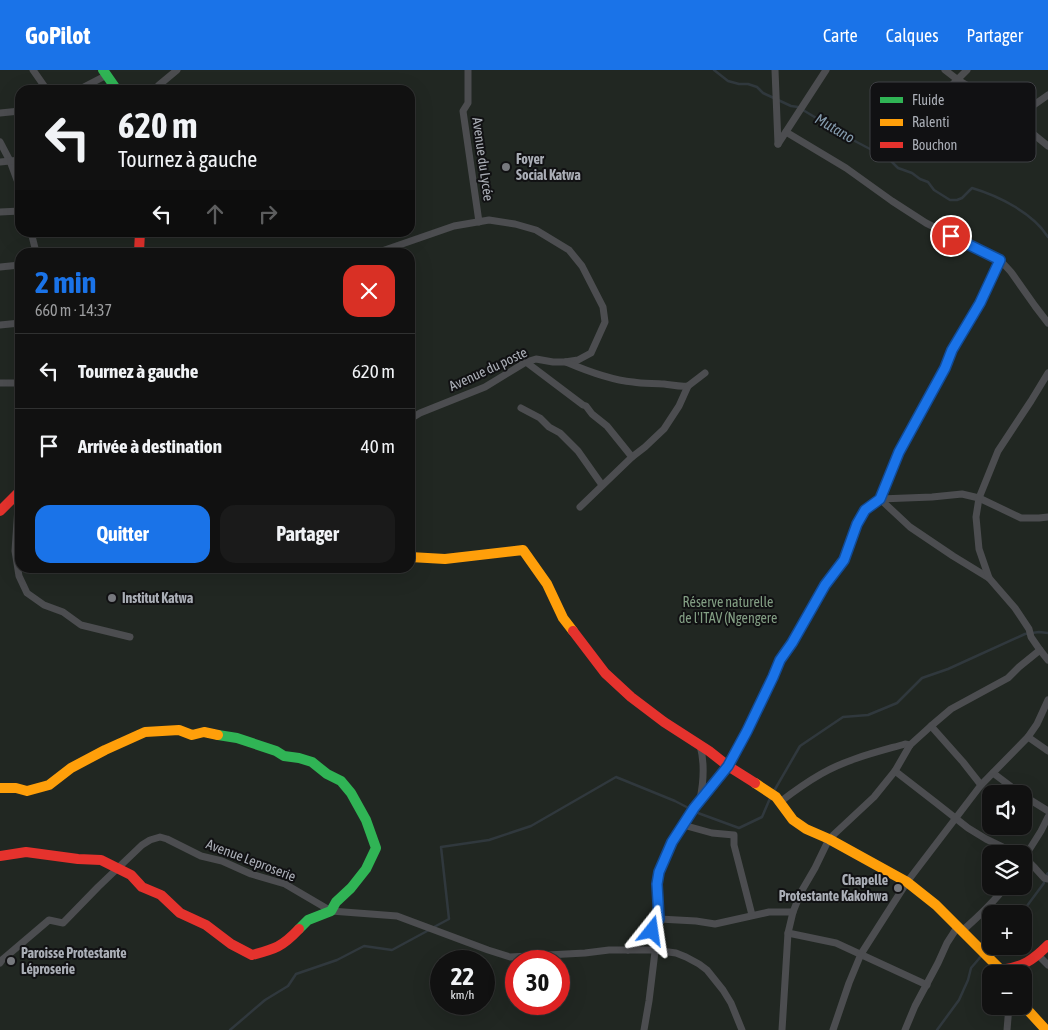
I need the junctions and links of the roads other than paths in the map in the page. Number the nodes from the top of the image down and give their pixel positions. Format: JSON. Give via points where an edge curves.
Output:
{"nodes":[{"id":1,"x":33,"y":70,"type":"edge"},
{"id":2,"x":177,"y":70,"type":"edge"},
{"id":3,"x":468,"y":70,"type":"edge"},
{"id":4,"x":775,"y":70,"type":"edge"},
{"id":5,"x":826,"y":70,"type":"edge"},
{"id":6,"x":945,"y":70,"type":"edge"},
{"id":7,"x":967,"y":70,"type":"edge"},
{"id":8,"x":105,"y":73,"type":"edge"},
{"id":9,"x":958,"y":80,"type":"junction"},
{"id":10,"x":956,"y":82,"type":"edge"},
{"id":11,"x":961,"y":82,"type":"edge"},
{"id":12,"x":44,"y":85,"type":"edge"},
{"id":13,"x":86,"y":85,"type":"edge"},
{"id":14,"x":113,"y":85,"type":"edge"},
{"id":15,"x":159,"y":85,"type":"edge"},
{"id":16,"x":1048,"y":96,"type":"edge"},
{"id":17,"x":1036,"y":104,"type":"edge"},
{"id":18,"x":15,"y":111,"type":"edge"},
{"id":19,"x":0,"y":112,"type":"edge"},
{"id":20,"x":786,"y":132,"type":"junction"},
{"id":21,"x":1036,"y":136,"type":"edge"},
{"id":22,"x":0,"y":142,"type":"edge"},
{"id":23,"x":1048,"y":146,"type":"edge"},
{"id":24,"x":15,"y":160,"type":"edge"},
{"id":25,"x":10,"y":161,"type":"junction"},
{"id":26,"x":0,"y":162,"type":"edge"},
{"id":27,"x":15,"y":174,"type":"edge"},
{"id":28,"x":15,"y":211,"type":"edge"},
{"id":29,"x":0,"y":212,"type":"edge"},
{"id":30,"x":479,"y":222,"type":"junction"},
{"id":31,"x":391,"y":248,"type":"edge"},
{"id":32,"x":1000,"y":260,"type":"junction"},
{"id":33,"x":15,"y":266,"type":"edge"},
{"id":34,"x":0,"y":267,"type":"edge"},
{"id":35,"x":15,"y":323,"type":"edge"},
{"id":36,"x":1048,"y":323,"type":"edge"},
{"id":37,"x":0,"y":324,"type":"edge"},
{"id":38,"x":526,"y":362,"type":"junction"},
{"id":39,"x":566,"y":362,"type":"junction"},
{"id":40,"x":705,"y":373,"type":"dead end"},
{"id":41,"x":1048,"y":373,"type":"edge"},
{"id":42,"x":0,"y":382,"type":"edge"},
{"id":43,"x":15,"y":383,"type":"edge"},
{"id":44,"x":688,"y":386,"type":"junction"},
{"id":45,"x":521,"y":408,"type":"dead end"},
{"id":46,"x":415,"y":416,"type":"edge"},
{"id":47,"x":632,"y":457,"type":"junction"},
{"id":48,"x":602,"y":485,"type":"junction"},
{"id":49,"x":15,"y":496,"type":"edge"},
{"id":50,"x":980,"y":498,"type":"junction"},
{"id":51,"x":880,"y":499,"type":"junction"},
{"id":52,"x":580,"y":507,"type":"dead end"},
{"id":53,"x":0,"y":510,"type":"edge"},
{"id":54,"x":1048,"y":517,"type":"edge"},
{"id":55,"x":415,"y":558,"type":"edge"},
{"id":56,"x":18,"y":573,"type":"edge"},
{"id":57,"x":990,"y":578,"type":"junction"},
{"id":58,"x":130,"y":637,"type":"dead end"},
{"id":59,"x":1040,"y":650,"type":"junction"},
{"id":60,"x":1048,"y":660,"type":"edge"},
{"id":61,"x":1048,"y":700,"type":"edge"},
{"id":62,"x":931,"y":726,"type":"junction"},
{"id":63,"x":1028,"y":737,"type":"junction"},
{"id":64,"x":910,"y":744,"type":"junction"},
{"id":65,"x":700,"y":745,"type":"junction"},
{"id":66,"x":1048,"y":751,"type":"edge"},
{"id":67,"x":728,"y":766,"type":"junction"},
{"id":68,"x":895,"y":771,"type":"junction"},
{"id":69,"x":992,"y":773,"type":"junction"},
{"id":70,"x":981,"y":785,"type":"junction"},
{"id":71,"x":1008,"y":785,"type":"edge"},
{"id":72,"x":0,"y":788,"type":"edge"},
{"id":73,"x":700,"y":800,"type":"junction"},
{"id":74,"x":778,"y":800,"type":"junction"},
{"id":75,"x":1032,"y":802,"type":"edge"},
{"id":76,"x":1048,"y":812,"type":"edge"},
{"id":77,"x":1048,"y":817,"type":"edge"},
{"id":78,"x":955,"y":818,"type":"junction"},
{"id":79,"x":684,"y":823,"type":"junction"},
{"id":80,"x":829,"y":839,"type":"junction"},
{"id":81,"x":998,"y":845,"type":"edge"},
{"id":82,"x":1032,"y":845,"type":"edge"},
{"id":83,"x":0,"y":856,"type":"edge"},
{"id":84,"x":1032,"y":865,"type":"edge"},
{"id":85,"x":117,"y":868,"type":"junction"},
{"id":86,"x":1048,"y":879,"type":"edge"},
{"id":87,"x":907,"y":882,"type":"junction"},
{"id":88,"x":998,"y":895,"type":"edge"},
{"id":89,"x":331,"y":911,"type":"junction"},
{"id":90,"x":793,"y":912,"type":"junction"},
{"id":91,"x":752,"y":915,"type":"junction"},
{"id":92,"x":659,"y":919,"type":"junction"},
{"id":93,"x":960,"y":929,"type":"junction"},
{"id":94,"x":788,"y":933,"type":"junction"},
{"id":95,"x":1048,"y":945,"type":"edge"},
{"id":96,"x":654,"y":950,"type":"junction"},
{"id":97,"x":627,"y":951,"type":"junction"},
{"id":98,"x":862,"y":954,"type":"junction"},
{"id":99,"x":1038,"y":955,"type":"junction"},
{"id":100,"x":1,"y":961,"type":"edge"},
{"id":101,"x":995,"y":965,"type":"edge"},
{"id":102,"x":1022,"y":965,"type":"edge"},
{"id":103,"x":1048,"y":965,"type":"edge"},
{"id":104,"x":927,"y":985,"type":"junction"},
{"id":105,"x":1009,"y":1015,"type":"edge"},
{"id":106,"x":1032,"y":1015,"type":"edge"},
{"id":107,"x":644,"y":1030,"type":"edge"},
{"id":108,"x":742,"y":1030,"type":"edge"},
{"id":109,"x":782,"y":1030,"type":"edge"},
{"id":110,"x":833,"y":1030,"type":"edge"},
{"id":111,"x":905,"y":1030,"type":"edge"},
{"id":112,"x":1008,"y":1030,"type":"edge"},
{"id":113,"x":1046,"y":1030,"type":"edge"}],
"edges":[{"from":1,"to":12,"type":"street"},
{"from":2,"to":15,"type":"street"},
{"from":3,"to":30,"type":"street","name":"Avenue du Lycée","via":[[468,103],[463,110]]},
{"from":4,"to":20,"type":"street","via":[[778,144]]},
{"from":5,"to":20,"type":"street"},
{"from":6,"to":9,"type":"street"},
{"from":7,"to":9,"type":"street"},
{"from":8,"to":13,"type":"street"},
{"from":8,"to":14,"type":"street"},
{"from":9,"to":10,"type":"street"},
{"from":9,"to":11,"type":"street"},
{"from":16,"to":17,"type":"street"},
{"from":18,"to":19,"type":"street"},
{"from":20,"to":32,"type":"street","via":[[846,168],[926,223]]},
{"from":21,"to":23,"type":"street"},
{"from":22,"to":25,"type":"street"},
{"from":24,"to":25,"type":"street"},
{"from":25,"to":26,"type":"street"},
{"from":25,"to":27,"type":"street"},
{"from":28,"to":29,"type":"street"},
{"from":30,"to":31,"type":"street","name":"Avenue du poste","via":[[454,226]]},
{"from":30,"to":39,"type":"street","name":"Avenue du poste","via":[[489,220],[536,230],[569,250],[582,266],[603,307],[604,322],[591,353]]},
{"from":32,"to":36,"type":"street"},
{"from":32,"to":51,"type":"street","via":[[899,452]]},
{"from":33,"to":34,"type":"street"},
{"from":35,"to":37,"type":"street"},
{"from":38,"to":39,"type":"street","name":"Avenue du poste","via":[[536,359]]},
{"from":38,"to":46,"type":"street","name":"Avenue du poste","via":[[484,387]]},
{"from":38,"to":47,"type":"street","via":[[586,406]]},
{"from":39,"to":44,"type":"street","via":[[615,379]]},
{"from":40,"to":44,"type":"street"},
{"from":41,"to":50,"type":"street","via":[[998,450]]},
{"from":42,"to":43,"type":"street"},
{"from":44,"to":47,"type":"street","via":[[664,428]]},
{"from":45,"to":48,"type":"street","via":[[540,418],[578,450]]},
{"from":47,"to":48,"type":"street"},
{"from":48,"to":52,"type":"street"},
{"from":49,"to":53,"type":"street"},
{"from":50,"to":51,"type":"street","via":[[962,494]]},
{"from":50,"to":54,"type":"street","via":[[1021,518]]},
{"from":50,"to":57,"type":"street","via":[[976,517],[979,549]]},
{"from":51,"to":57,"type":"street","via":[[910,527]]},
{"from":51,"to":67,"type":"street","via":[[865,510],[857,524],[844,560],[825,585],[780,660]]},
{"from":55,"to":65,"type":"street","via":[[444,559],[523,550],[547,584],[563,618],[605,673],[631,697]]},
{"from":56,"to":58,"type":"street","via":[[27,593],[44,605],[81,624]]},
{"from":57,"to":59,"type":"street","via":[[1015,608]]},
{"from":59,"to":60,"type":"street"},
{"from":59,"to":62,"type":"street","via":[[1008,678],[951,709]]},
{"from":61,"to":63,"type":"street"},
{"from":62,"to":64,"type":"street"},
{"from":62,"to":70,"type":"street"},
{"from":63,"to":66,"type":"street"},
{"from":63,"to":69,"type":"street"},
{"from":64,"to":68,"type":"street"},
{"from":64,"to":74,"type":"street","via":[[822,773]]},
{"from":65,"to":67,"type":"street"},
{"from":65,"to":73,"type":"street","via":[[704,759]]},
{"from":67,"to":73,"type":"street"},
{"from":67,"to":74,"type":"street"},
{"from":68,"to":78,"type":"street"},
{"from":68,"to":80,"type":"street","via":[[874,797]]},
{"from":69,"to":70,"type":"street"},
{"from":69,"to":71,"type":"street"},
{"from":70,"to":78,"type":"street"},
{"from":72,"to":89,"type":"street","via":[[27,791],[49,785],[71,768],[144,732],[179,730],[192,735],[204,732],[237,738],[284,756],[312,762],[341,781],[350,793],[366,820],[376,848],[366,869]]},
{"from":73,"to":79,"type":"street"},
{"from":74,"to":80,"type":"street","via":[[793,820]]},
{"from":75,"to":76,"type":"street"},
{"from":77,"to":82,"type":"street"},
{"from":78,"to":81,"type":"street"},
{"from":78,"to":87,"type":"street"},
{"from":79,"to":91,"type":"street","via":[[712,833],[734,835]]},
{"from":79,"to":92,"type":"street","via":[[659,872]]},
{"from":80,"to":87,"type":"street"},
{"from":80,"to":90,"type":"street"},
{"from":83,"to":85,"type":"street","via":[[26,852],[101,860]]},
{"from":84,"to":86,"type":"street"},
{"from":85,"to":89,"type":"street","name":"Avenue Leproserie","via":[[142,845],[160,837],[201,856],[285,884]]},
{"from":85,"to":89,"type":"street","via":[[131,875],[142,887],[161,895],[180,914],[206,925],[252,955],[275,949],[308,920]]},
{"from":85,"to":100,"type":"street","name":"Avenue Leproserie","via":[[63,923],[49,920]]},
{"from":87,"to":93,"type":"street"},
{"from":87,"to":98,"type":"street"},
{"from":88,"to":93,"type":"street","via":[[982,913]]},
{"from":89,"to":97,"type":"street","name":"Avenue Leproserie","via":[[397,916],[510,957]]},
{"from":90,"to":91,"type":"street"},
{"from":90,"to":94,"type":"street"},
{"from":91,"to":92,"type":"street","via":[[715,924]]},
{"from":92,"to":96,"type":"street"},
{"from":92,"to":97,"type":"street","via":[[652,931]]},
{"from":93,"to":101,"type":"street"},
{"from":93,"to":104,"type":"street","via":[[947,943]]},
{"from":94,"to":98,"type":"street","via":[[836,942]]},
{"from":94,"to":109,"type":"street"},
{"from":95,"to":99,"type":"street"},
{"from":96,"to":97,"type":"street","name":"Avenue Leproserie"},
{"from":96,"to":107,"type":"street"},
{"from":96,"to":108,"type":"street","name":"Avenue Leproserie","via":[[676,953],[707,970],[727,996]]},
{"from":98,"to":104,"type":"street"},
{"from":98,"to":110,"type":"street"},
{"from":99,"to":102,"type":"street"},
{"from":99,"to":103,"type":"street"},
{"from":104,"to":111,"type":"street"},
{"from":105,"to":112,"type":"street"},
{"from":106,"to":113,"type":"street"}]}
